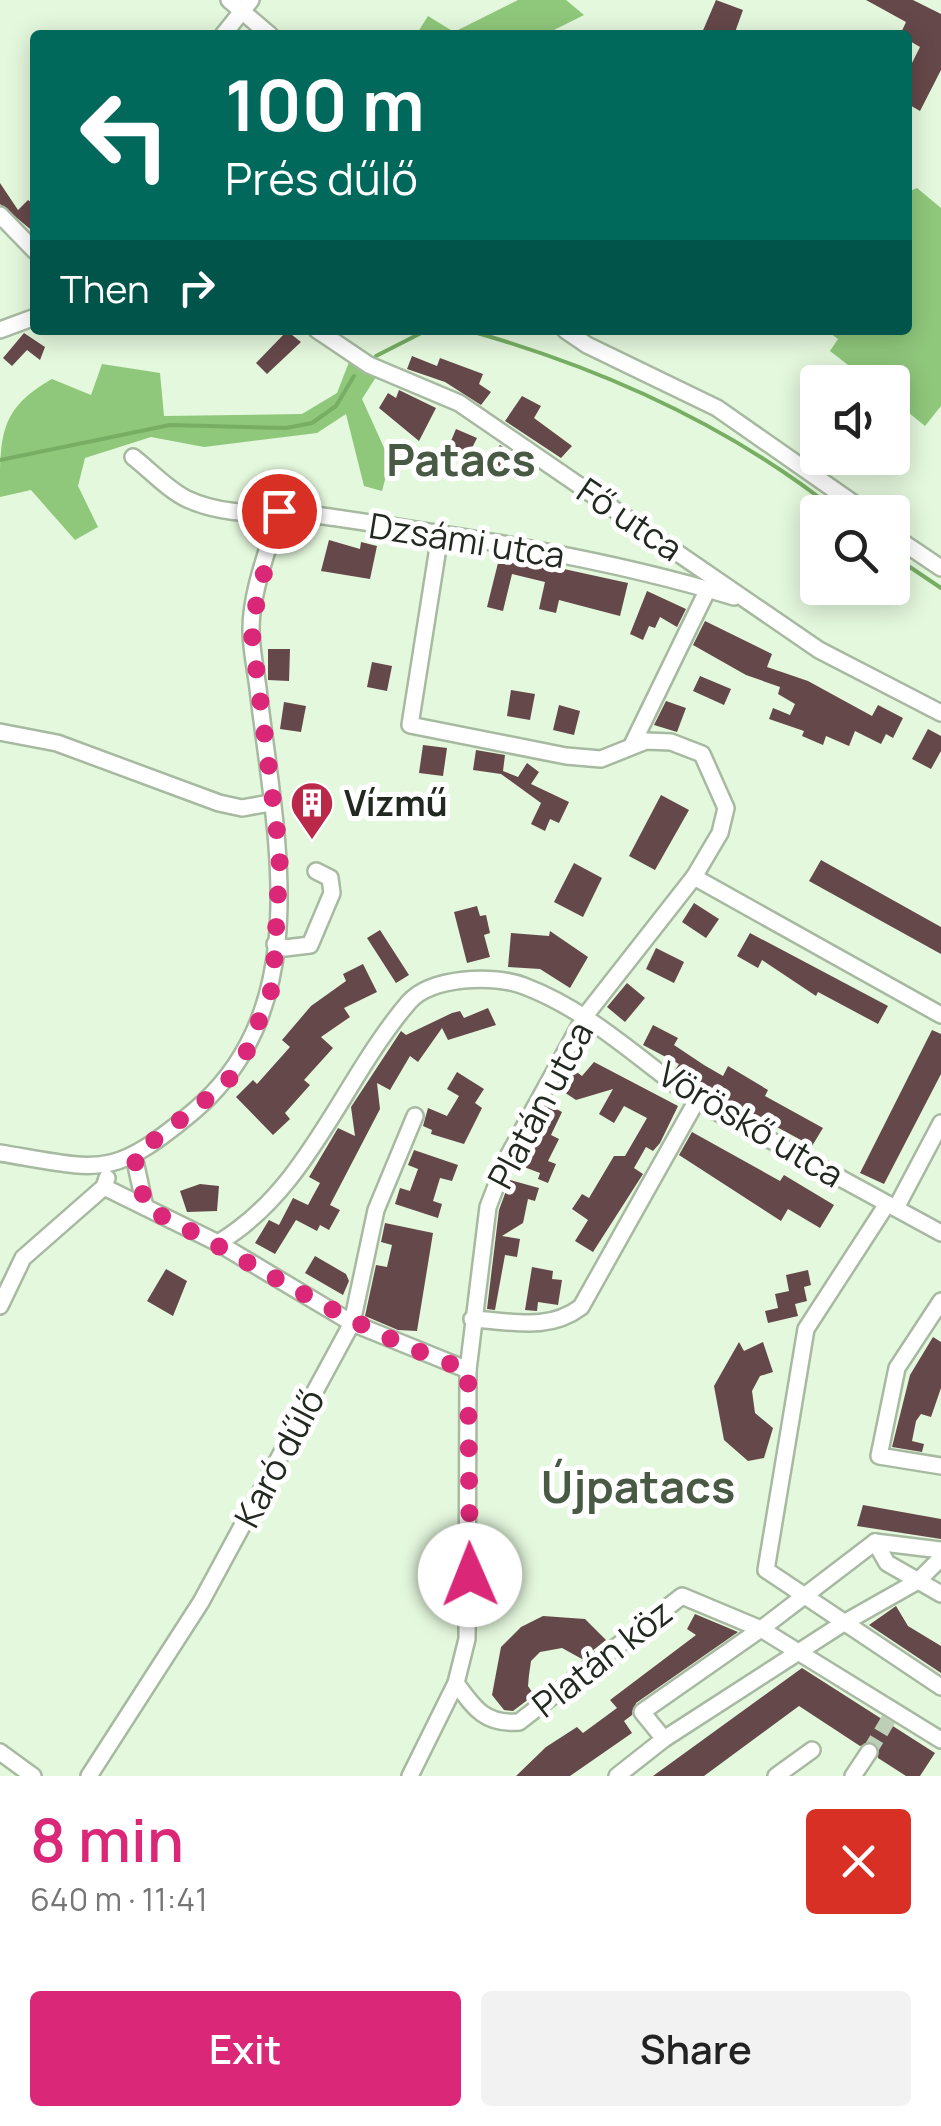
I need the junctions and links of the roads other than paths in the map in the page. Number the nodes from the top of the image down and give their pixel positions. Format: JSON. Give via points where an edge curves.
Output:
{"nodes":[{"id":1,"x":241,"y":4,"type":"edge"},
{"id":2,"x":227,"y":30,"type":"edge"},
{"id":3,"x":265,"y":30,"type":"edge"},
{"id":4,"x":0,"y":215,"type":"edge"},
{"id":5,"x":30,"y":246,"type":"edge"},
{"id":6,"x":30,"y":319,"type":"edge"},
{"id":7,"x":0,"y":330,"type":"edge"},
{"id":8,"x":325,"y":335,"type":"edge"},
{"id":9,"x":573,"y":335,"type":"edge"},
{"id":10,"x":133,"y":457,"type":"dead end"},
{"id":11,"x":842,"y":495,"type":"edge"},
{"id":12,"x":279,"y":511,"type":"junction"},
{"id":13,"x":440,"y":535,"type":"junction"},
{"id":14,"x":910,"y":547,"type":"edge"},
{"id":15,"x":941,"y":568,"type":"edge"},
{"id":16,"x":708,"y":589,"type":"junction"},
{"id":17,"x":752,"y":603,"type":"junction"},
{"id":18,"x":941,"y":713,"type":"edge"},
{"id":19,"x":0,"y":732,"type":"edge"},
{"id":20,"x":633,"y":743,"type":"junction"},
{"id":21,"x":270,"y":803,"type":"junction"},
{"id":22,"x":316,"y":871,"type":"dead end"},
{"id":23,"x":694,"y":876,"type":"junction"},
{"id":24,"x":275,"y":944,"type":"junction"},
{"id":25,"x":941,"y":1015,"type":"edge"},
{"id":26,"x":586,"y":1016,"type":"junction"},
{"id":27,"x":697,"y":1100,"type":"junction"},
{"id":28,"x":416,"y":1116,"type":"dead end"},
{"id":29,"x":941,"y":1123,"type":"edge"},
{"id":30,"x":0,"y":1154,"type":"edge"},
{"id":31,"x":134,"y":1156,"type":"junction"},
{"id":32,"x":112,"y":1165,"type":"junction"},
{"id":33,"x":104,"y":1187,"type":"junction"},
{"id":34,"x":892,"y":1206,"type":"junction"},
{"id":35,"x":146,"y":1208,"type":"junction"},
{"id":36,"x":941,"y":1233,"type":"edge"},
{"id":37,"x":218,"y":1243,"type":"junction"},
{"id":38,"x":941,"y":1301,"type":"edge"},
{"id":39,"x":0,"y":1306,"type":"edge"},
{"id":40,"x":472,"y":1319,"type":"junction"},
{"id":41,"x":352,"y":1323,"type":"junction"},
{"id":42,"x":468,"y":1370,"type":"junction"},
{"id":43,"x":941,"y":1466,"type":"edge"},
{"id":44,"x":875,"y":1542,"type":"junction"},
{"id":45,"x":941,"y":1550,"type":"edge"},
{"id":46,"x":941,"y":1558,"type":"edge"},
{"id":47,"x":918,"y":1581,"type":"junction"},
{"id":48,"x":941,"y":1594,"type":"edge"},
{"id":49,"x":805,"y":1598,"type":"junction"},
{"id":50,"x":842,"y":1624,"type":"junction"},
{"id":51,"x":761,"y":1629,"type":"junction"},
{"id":52,"x":796,"y":1653,"type":"junction"},
{"id":53,"x":456,"y":1683,"type":"junction"},
{"id":54,"x":941,"y":1686,"type":"edge"},
{"id":55,"x":664,"y":1739,"type":"junction"},
{"id":56,"x":941,"y":1740,"type":"edge"},
{"id":57,"x":812,"y":1750,"type":"dead end"},
{"id":58,"x":0,"y":1752,"type":"edge"},
{"id":59,"x":868,"y":1752,"type":"tunnel mouth"},
{"id":60,"x":34,"y":1776,"type":"edge"},
{"id":61,"x":89,"y":1776,"type":"edge"},
{"id":62,"x":410,"y":1776,"type":"edge"},
{"id":63,"x":617,"y":1776,"type":"edge"},
{"id":64,"x":776,"y":1776,"type":"edge"},
{"id":65,"x":853,"y":1776,"type":"edge"}],
"edges":[{"from":1,"to":2,"type":"street"},
{"from":1,"to":3,"type":"street"},
{"from":4,"to":5,"type":"street"},
{"from":6,"to":7,"type":"street"},
{"from":8,"to":17,"type":"street","name":"Fő utca","via":[[369,364],[459,402]]},
{"from":9,"to":11,"type":"street","via":[[717,408]]},
{"from":10,"to":12,"type":"street","name":"Dzsámi utca","via":[[186,499],[245,514]]},
{"from":12,"to":13,"type":"street","name":"Dzsámi utca"},
{"from":12,"to":21,"type":"street","via":[[251,627]]},
{"from":13,"to":16,"type":"street","name":"Dzsámi utca","via":[[566,555]]},
{"from":13,"to":20,"type":"street","via":[[410,724],[601,760]]},
{"from":14,"to":15,"type":"street"},
{"from":16,"to":17,"type":"street","name":"Dzsámi utca"},
{"from":16,"to":20,"type":"street"},
{"from":17,"to":18,"type":"street","name":"Fő utca","via":[[819,650]]},
{"from":19,"to":21,"type":"street","via":[[57,743],[219,803]]},
{"from":20,"to":23,"type":"street","name":"Platán utca","via":[[671,742],[702,754],[715,777],[726,808],[720,833]]},
{"from":21,"to":24,"type":"street","via":[[280,856]]},
{"from":22,"to":24,"type":"street","via":[[330,878],[332,893],[316,934],[310,944]]},
{"from":23,"to":25,"type":"street"},
{"from":23,"to":26,"type":"street","name":"Platán utca"},
{"from":24,"to":31,"type":"street","via":[[273,986],[226,1084]]},
{"from":26,"to":27,"type":"street","name":"Vöröskő utca"},
{"from":26,"to":37,"type":"street","name":"Vöröskő utca","via":[[520,984],[442,984],[416,995],[288,1181],[250,1224]]},
{"from":26,"to":40,"type":"street","name":"Platán utca","via":[[506,1160],[488,1207]]},
{"from":27,"to":34,"type":"street","name":"Vöröskő utca"},
{"from":27,"to":40,"type":"street","via":[[581,1307],[544,1324]]},
{"from":28,"to":41,"type":"street","name":"Karó dűlő","via":[[376,1210]]},
{"from":29,"to":34,"type":"street"},
{"from":30,"to":32,"type":"street","via":[[91,1168]]},
{"from":31,"to":32,"type":"street"},
{"from":31,"to":35,"type":"street"},
{"from":32,"to":33,"type":"street"},
{"from":33,"to":35,"type":"street"},
{"from":33,"to":39,"type":"street","via":[[23,1258]]},
{"from":34,"to":36,"type":"street","name":"Vöröskő utca"},
{"from":34,"to":49,"type":"street","via":[[806,1329],[766,1570]]},
{"from":35,"to":37,"type":"street"},
{"from":37,"to":41,"type":"street"},
{"from":38,"to":43,"type":"street","via":[[897,1368],[879,1456]]},
{"from":40,"to":42,"type":"street","name":"Platán utca"},
{"from":41,"to":42,"type":"street"},
{"from":41,"to":61,"type":"street","name":"Karó dűlő","via":[[202,1602]]},
{"from":42,"to":53,"type":"street","name":"Platán utca","via":[[468,1640]]},
{"from":44,"to":45,"type":"street"},
{"from":44,"to":47,"type":"street","via":[[887,1563]]},
{"from":44,"to":49,"type":"street"},
{"from":46,"to":47,"type":"street"},
{"from":47,"to":48,"type":"street"},
{"from":47,"to":50,"type":"street"},
{"from":49,"to":50,"type":"street"},
{"from":49,"to":51,"type":"street"},
{"from":50,"to":52,"type":"street"},
{"from":50,"to":54,"type":"street"},
{"from":51,"to":52,"type":"street"},
{"from":51,"to":53,"type":"street","name":"Platán köz","via":[[682,1596],[519,1722],[496,1724],[477,1712]]},
{"from":51,"to":55,"type":"street","via":[[642,1712]]},
{"from":52,"to":55,"type":"street"},
{"from":52,"to":56,"type":"street"},
{"from":53,"to":62,"type":"street","name":"Platán utca"},
{"from":55,"to":63,"type":"street"},
{"from":57,"to":64,"type":"street"},
{"from":58,"to":60,"type":"street"},
{"from":59,"to":65,"type":"street"}]}
